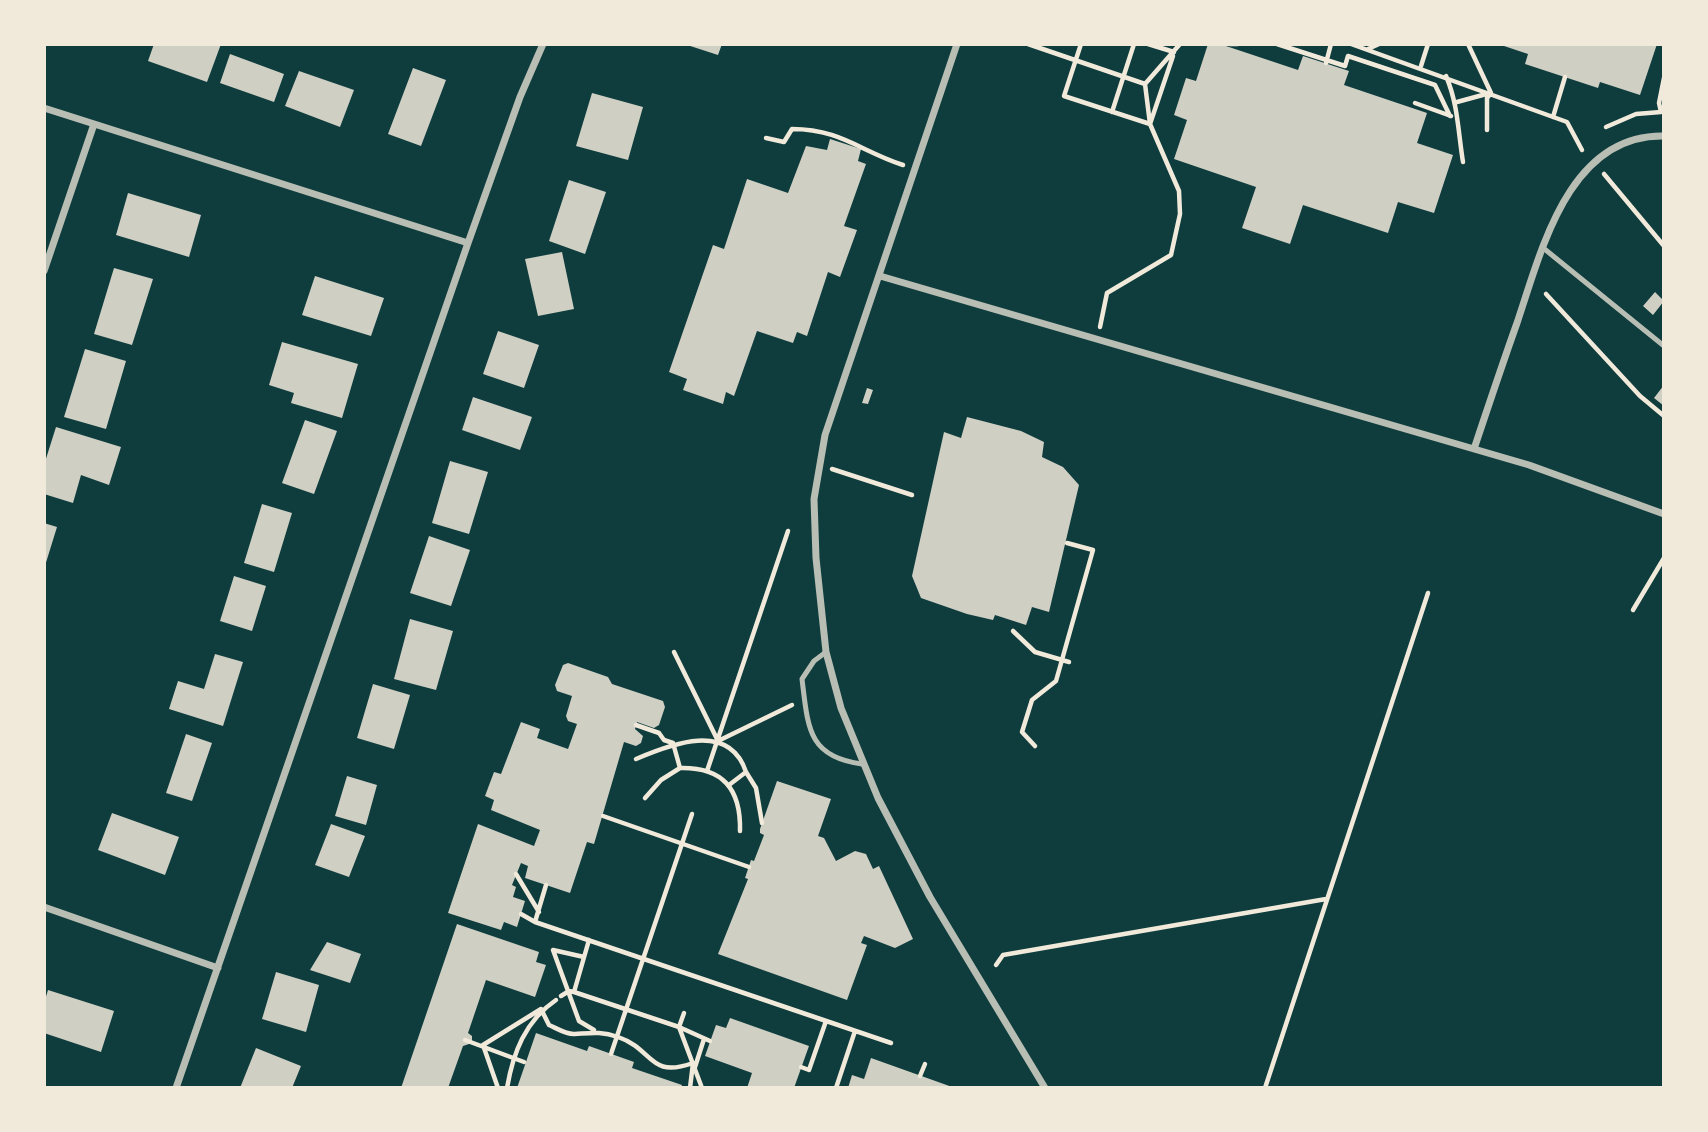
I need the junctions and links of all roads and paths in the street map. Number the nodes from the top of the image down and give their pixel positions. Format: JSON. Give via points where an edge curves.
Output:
{"nodes":[{"id":1,"x":543,"y":44,"type":"edge"},
{"id":2,"x":957,"y":44,"type":"edge"},
{"id":3,"x":1028,"y":44,"type":"edge"},
{"id":4,"x":1080,"y":44,"type":"edge"},
{"id":5,"x":1134,"y":44,"type":"edge"},
{"id":6,"x":1148,"y":44,"type":"edge"},
{"id":7,"x":1180,"y":44,"type":"edge"},
{"id":8,"x":1230,"y":44,"type":"edge"},
{"id":9,"x":1238,"y":44,"type":"edge"},
{"id":10,"x":1277,"y":44,"type":"edge"},
{"id":11,"x":1331,"y":44,"type":"edge"},
{"id":12,"x":1351,"y":44,"type":"edge"},
{"id":13,"x":1380,"y":44,"type":"edge"},
{"id":14,"x":1428,"y":44,"type":"edge"},
{"id":15,"x":1468,"y":44,"type":"edge"},
{"id":16,"x":1368,"y":50,"type":"junction"},
{"id":17,"x":1174,"y":52,"type":"junction"},
{"id":18,"x":1075,"y":60,"type":"junction"},
{"id":19,"x":1326,"y":62,"type":"junction"},
{"id":20,"x":1420,"y":66,"type":"junction"},
{"id":21,"x":1446,"y":76,"type":"junction"},
{"id":22,"x":1124,"y":77,"type":"junction"},
{"id":23,"x":1565,"y":77,"type":"dead end"},
{"id":24,"x":1664,"y":78,"type":"edge"},
{"id":25,"x":1145,"y":84,"type":"junction"},
{"id":26,"x":1491,"y":93,"type":"junction"},
{"id":27,"x":1457,"y":102,"type":"junction"},
{"id":28,"x":1415,"y":103,"type":"dead end"},
{"id":29,"x":44,"y":108,"type":"edge"},
{"id":30,"x":1662,"y":110,"type":"edge"},
{"id":31,"x":1112,"y":112,"type":"junction"},
{"id":32,"x":1453,"y":117,"type":"junction"},
{"id":33,"x":1553,"y":117,"type":"junction"},
{"id":34,"x":94,"y":124,"type":"junction"},
{"id":35,"x":1150,"y":124,"type":"junction"},
{"id":36,"x":1606,"y":127,"type":"dead end"},
{"id":37,"x":1487,"y":130,"type":"dead end"},
{"id":38,"x":1664,"y":136,"type":"edge"},
{"id":39,"x":766,"y":138,"type":"dead end"},
{"id":40,"x":1582,"y":150,"type":"dead end"},
{"id":41,"x":883,"y":158,"type":"dead end"},
{"id":42,"x":1463,"y":162,"type":"dead end"},
{"id":43,"x":1604,"y":174,"type":"dead end"},
{"id":44,"x":468,"y":243,"type":"junction"},
{"id":45,"x":1664,"y":246,"type":"edge"},
{"id":46,"x":1542,"y":247,"type":"junction"},
{"id":47,"x":44,"y":271,"type":"edge"},
{"id":48,"x":880,"y":276,"type":"junction"},
{"id":49,"x":1546,"y":294,"type":"dead end"},
{"id":50,"x":1097,"y":341,"type":"junction"},
{"id":51,"x":1664,"y":346,"type":"edge"},
{"id":52,"x":1664,"y":416,"type":"edge"},
{"id":53,"x":1474,"y":449,"type":"junction"},
{"id":54,"x":819,"y":456,"type":"junction"},
{"id":55,"x":912,"y":495,"type":"dead end"},
{"id":56,"x":1664,"y":514,"type":"edge"},
{"id":57,"x":789,"y":531,"type":"dead end"},
{"id":58,"x":1067,"y":543,"type":"dead end"},
{"id":59,"x":1664,"y":558,"type":"edge"},
{"id":60,"x":1428,"y":593,"type":"dead end"},
{"id":61,"x":1633,"y":610,"type":"dead end"},
{"id":62,"x":1013,"y":631,"type":"dead end"},
{"id":63,"x":674,"y":652,"type":"dead end"},
{"id":64,"x":826,"y":652,"type":"junction"},
{"id":65,"x":1062,"y":661,"type":"junction"},
{"id":66,"x":1069,"y":662,"type":"dead end"},
{"id":67,"x":804,"y":699,"type":"junction"},
{"id":68,"x":636,"y":725,"type":"dead end"},
{"id":69,"x":718,"y":741,"type":"junction"},
{"id":70,"x":673,"y":743,"type":"junction"},
{"id":71,"x":1035,"y":746,"type":"dead end"},
{"id":72,"x":636,"y":759,"type":"dead end"},
{"id":73,"x":862,"y":764,"type":"junction"},
{"id":74,"x":680,"y":768,"type":"junction"},
{"id":75,"x":707,"y":771,"type":"junction"},
{"id":76,"x":747,"y":772,"type":"junction"},
{"id":77,"x":729,"y":785,"type":"junction"},
{"id":78,"x":645,"y":797,"type":"dead end"},
{"id":79,"x":692,"y":814,"type":"dead end"},
{"id":80,"x":603,"y":816,"type":"dead end"},
{"id":81,"x":762,"y":823,"type":"dead end"},
{"id":82,"x":740,"y":831,"type":"dead end"},
{"id":83,"x":682,"y":843,"type":"junction"},
{"id":84,"x":749,"y":867,"type":"dead end"},
{"id":85,"x":516,"y":874,"type":"dead end"},
{"id":86,"x":546,"y":885,"type":"dead end"},
{"id":87,"x":1326,"y":899,"type":"junction"},
{"id":88,"x":44,"y":907,"type":"edge"},
{"id":89,"x":539,"y":912,"type":"junction"},
{"id":90,"x":521,"y":914,"type":"dead end"},
{"id":91,"x":535,"y":922,"type":"junction"},
{"id":92,"x":589,"y":940,"type":"junction"},
{"id":93,"x":584,"y":957,"type":"junction"},
{"id":94,"x":643,"y":959,"type":"junction"},
{"id":95,"x":996,"y":965,"type":"dead end"},
{"id":96,"x":218,"y":968,"type":"junction"},
{"id":97,"x":571,"y":992,"type":"junction"},
{"id":98,"x":541,"y":1009,"type":"junction"},
{"id":99,"x":626,"y":1009,"type":"junction"},
{"id":100,"x":684,"y":1013,"type":"dead end"},
{"id":101,"x":825,"y":1021,"type":"junction"},
{"id":102,"x":679,"y":1027,"type":"junction"},
{"id":103,"x":595,"y":1031,"type":"junction"},
{"id":104,"x":855,"y":1031,"type":"junction"},
{"id":105,"x":617,"y":1037,"type":"junction"},
{"id":106,"x":465,"y":1040,"type":"dead end"},
{"id":107,"x":891,"y":1043,"type":"dead end"},
{"id":108,"x":483,"y":1045,"type":"junction"},
{"id":109,"x":611,"y":1054,"type":"dead end"},
{"id":110,"x":512,"y":1055,"type":"junction"},
{"id":111,"x":524,"y":1062,"type":"dead end"},
{"id":112,"x":925,"y":1064,"type":"dead end"},
{"id":113,"x":694,"y":1065,"type":"junction"},
{"id":114,"x":801,"y":1067,"type":"dead end"},
{"id":115,"x":920,"y":1076,"type":"dead end"},
{"id":116,"x":176,"y":1088,"type":"edge"},
{"id":117,"x":498,"y":1088,"type":"edge"},
{"id":118,"x":507,"y":1088,"type":"edge"},
{"id":119,"x":690,"y":1088,"type":"edge"},
{"id":120,"x":702,"y":1088,"type":"edge"},
{"id":121,"x":836,"y":1088,"type":"edge"},
{"id":122,"x":1045,"y":1088,"type":"edge"},
{"id":123,"x":1265,"y":1088,"type":"edge"}],
"edges":[{"from":1,"to":44,"type":"street"},
{"from":2,"to":48,"type":"street"},
{"from":3,"to":18,"type":"path"},
{"from":4,"to":18,"type":"path"},
{"from":5,"to":22,"type":"path"},
{"from":6,"to":17,"type":"path"},
{"from":7,"to":17,"type":"path"},
{"from":8,"to":9,"type":"path"},
{"from":10,"to":19,"type":"path"},
{"from":11,"to":19,"type":"path"},
{"from":12,"to":16,"type":"path"},
{"from":13,"to":16,"type":"path"},
{"from":14,"to":20,"type":"path"},
{"from":15,"to":26,"type":"path"},
{"from":16,"to":20,"type":"path"},
{"from":17,"to":25,"type":"path"},
{"from":17,"to":35,"type":"path"},
{"from":18,"to":22,"type":"path"},
{"from":18,"to":31,"type":"path","via":[[1063,96]]},
{"from":19,"to":32,"type":"path","via":[[1345,66],[1348,56],[1435,85]]},
{"from":20,"to":21,"type":"path"},
{"from":21,"to":26,"type":"path"},
{"from":21,"to":27,"type":"path"},
{"from":22,"to":25,"type":"path"},
{"from":22,"to":31,"type":"path"},
{"from":23,"to":33,"type":"path"},
{"from":24,"to":30,"type":"path"},
{"from":25,"to":35,"type":"path"},
{"from":26,"to":27,"type":"path"},
{"from":26,"to":33,"type":"path"},
{"from":26,"to":37,"type":"path"},
{"from":27,"to":32,"type":"path"},
{"from":28,"to":32,"type":"path"},
{"from":29,"to":34,"type":"street"},
{"from":30,"to":36,"type":"path","via":[[1636,114]]},
{"from":31,"to":35,"type":"path"},
{"from":32,"to":42,"type":"path"},
{"from":33,"to":40,"type":"path","via":[[1567,122]]},
{"from":34,"to":44,"type":"street"},
{"from":34,"to":47,"type":"street"},
{"from":35,"to":50,"type":"path","via":[[1179,191],[1180,214],[1171,256],[1107,293]]},
{"from":38,"to":46,"type":"street","via":[[1616,146],[1595,164],[1567,195]]},
{"from":39,"to":41,"type":"path","via":[[784,142],[792,129],[833,132]]},
{"from":43,"to":45,"type":"path"},
{"from":44,"to":96,"type":"street"},
{"from":46,"to":51,"type":"lane"},
{"from":46,"to":53,"type":"street"},
{"from":48,"to":50,"type":"street"},
{"from":48,"to":54,"type":"street"},
{"from":49,"to":52,"type":"path"},
{"from":50,"to":53,"type":"street"},
{"from":53,"to":56,"type":"street","via":[[1597,487]]},
{"from":54,"to":55,"type":"path","via":[[830,468]]},
{"from":54,"to":64,"type":"street","via":[[814,527]]},
{"from":57,"to":69,"type":"path"},
{"from":58,"to":65,"type":"path","via":[[1093,550]]},
{"from":59,"to":61,"type":"path"},
{"from":60,"to":87,"type":"path"},
{"from":62,"to":65,"type":"path","via":[[1035,652]]},
{"from":63,"to":69,"type":"path"},
{"from":64,"to":67,"type":"lane","via":[[814,660],[802,679]]},
{"from":64,"to":73,"type":"street"},
{"from":65,"to":66,"type":"path"},
{"from":65,"to":71,"type":"path","via":[[1056,681],[1032,700],[1022,732]]},
{"from":67,"to":69,"type":"path"},
{"from":67,"to":73,"type":"lane","via":[[817,746],[828,756]]},
{"from":68,"to":70,"type":"path"},
{"from":69,"to":70,"type":"path"},
{"from":69,"to":75,"type":"path"},
{"from":69,"to":76,"type":"path","via":[[737,756]]},
{"from":70,"to":72,"type":"path"},
{"from":70,"to":74,"type":"path"},
{"from":73,"to":122,"type":"street","via":[[930,897]]},
{"from":74,"to":75,"type":"path"},
{"from":74,"to":78,"type":"path"},
{"from":75,"to":77,"type":"path"},
{"from":76,"to":77,"type":"path"},
{"from":76,"to":81,"type":"path","via":[[756,788]]},
{"from":77,"to":82,"type":"path","via":[[739,808]]},
{"from":79,"to":83,"type":"path"},
{"from":80,"to":83,"type":"path"},
{"from":83,"to":84,"type":"path"},
{"from":83,"to":94,"type":"path"},
{"from":85,"to":89,"type":"path"},
{"from":86,"to":89,"type":"path"},
{"from":87,"to":95,"type":"path","via":[[1003,955]]},
{"from":87,"to":123,"type":"path"},
{"from":88,"to":96,"type":"street"},
{"from":89,"to":91,"type":"path"},
{"from":90,"to":91,"type":"path"},
{"from":91,"to":92,"type":"path"},
{"from":92,"to":93,"type":"path"},
{"from":92,"to":94,"type":"path"},
{"from":93,"to":97,"type":"path"},
{"from":93,"to":97,"type":"path","via":[[553,950]]},
{"from":94,"to":99,"type":"path"},
{"from":94,"to":101,"type":"path"},
{"from":96,"to":116,"type":"street"},
{"from":97,"to":98,"type":"path"},
{"from":97,"to":99,"type":"path"},
{"from":97,"to":103,"type":"path","via":[[579,1021]]},
{"from":98,"to":103,"type":"path","via":[[549,1025],[572,1034]]},
{"from":98,"to":108,"type":"path"},
{"from":98,"to":110,"type":"path"},
{"from":99,"to":102,"type":"path"},
{"from":99,"to":105,"type":"path"},
{"from":100,"to":102,"type":"path"},
{"from":101,"to":104,"type":"path"},
{"from":101,"to":114,"type":"path","via":[[809,1070]]},
{"from":102,"to":113,"type":"path"},
{"from":102,"to":113,"type":"path","via":[[707,1040]]},
{"from":103,"to":105,"type":"path"},
{"from":104,"to":107,"type":"path"},
{"from":104,"to":121,"type":"path"},
{"from":105,"to":109,"type":"path"},
{"from":105,"to":113,"type":"path","via":[[637,1045],[651,1062],[673,1070]]},
{"from":106,"to":108,"type":"path"},
{"from":108,"to":110,"type":"path"},
{"from":108,"to":117,"type":"path"},
{"from":110,"to":111,"type":"path"},
{"from":110,"to":118,"type":"path"},
{"from":112,"to":115,"type":"path"},
{"from":113,"to":119,"type":"path"},
{"from":113,"to":120,"type":"path"}]}
